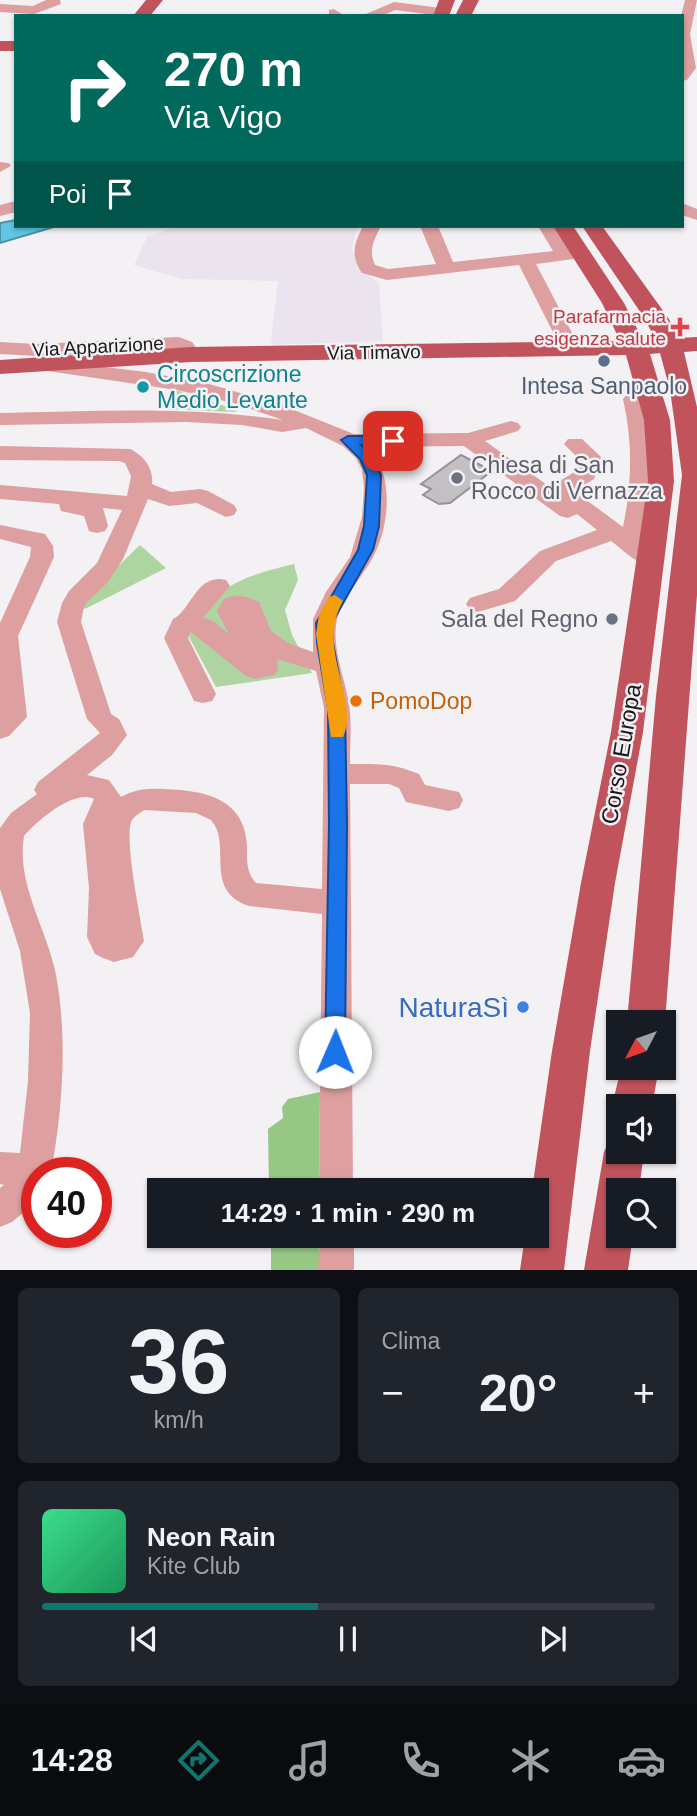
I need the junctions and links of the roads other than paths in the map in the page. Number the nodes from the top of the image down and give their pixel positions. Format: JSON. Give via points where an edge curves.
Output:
{"nodes":[{"id":1,"x":53,"y":0,"type":"edge"},
{"id":2,"x":155,"y":0,"type":"edge"},
{"id":3,"x":692,"y":0,"type":"edge"},
{"id":4,"x":0,"y":8,"type":"edge"},
{"id":5,"x":443,"y":9,"type":"edge"},
{"id":6,"x":143,"y":14,"type":"edge"},
{"id":7,"x":373,"y":14,"type":"dead end"},
{"id":8,"x":684,"y":32,"type":"edge"},
{"id":9,"x":684,"y":44,"type":"edge"},
{"id":10,"x":684,"y":75,"type":"edge"},
{"id":11,"x":371,"y":228,"type":"edge"},
{"id":12,"x":430,"y":228,"type":"edge"},
{"id":13,"x":549,"y":228,"type":"edge"},
{"id":14,"x":565,"y":228,"type":"edge"},
{"id":15,"x":593,"y":228,"type":"edge"},
{"id":16,"x":573,"y":254,"type":"junction"},
{"id":17,"x":525,"y":260,"type":"junction"},
{"id":18,"x":447,"y":268,"type":"junction"},
{"id":19,"x":683,"y":345,"type":"edge"},
{"id":20,"x":0,"y":348,"type":"edge"},
{"id":21,"x":570,"y":348,"type":"junction"},
{"id":22,"x":636,"y":349,"type":"junction"},
{"id":23,"x":0,"y":367,"type":"edge"},
{"id":24,"x":180,"y":368,"type":"junction"},
{"id":25,"x":633,"y":399,"type":"dead end"},
{"id":26,"x":168,"y":417,"type":"junction"},
{"id":27,"x":0,"y":419,"type":"edge"},
{"id":28,"x":310,"y":423,"type":"junction"},
{"id":29,"x":237,"y":425,"type":"dead end"},
{"id":30,"x":511,"y":427,"type":"dead end"},
{"id":31,"x":469,"y":439,"type":"junction"},
{"id":32,"x":348,"y":440,"type":"junction"},
{"id":33,"x":575,"y":444,"type":"dead end"},
{"id":34,"x":0,"y":453,"type":"edge"},
{"id":35,"x":0,"y":492,"type":"edge"},
{"id":36,"x":137,"y":495,"type":"junction"},
{"id":37,"x":0,"y":500,"type":"edge"},
{"id":38,"x":226,"y":510,"type":"dead end"},
{"id":39,"x":97,"y":526,"type":"dead end"},
{"id":40,"x":0,"y":532,"type":"edge"},
{"id":41,"x":0,"y":548,"type":"edge"},
{"id":42,"x":641,"y":551,"type":"junction"},
{"id":43,"x":218,"y":586,"type":"dead end"},
{"id":44,"x":478,"y":604,"type":"dead end"},
{"id":45,"x":690,"y":605,"type":"edge"},
{"id":46,"x":0,"y":612,"type":"edge"},
{"id":47,"x":189,"y":622,"type":"junction"},
{"id":48,"x":330,"y":664,"type":"junction"},
{"id":49,"x":7,"y":693,"type":"edge"},
{"id":50,"x":203,"y":694,"type":"dead end"},
{"id":51,"x":0,"y":729,"type":"edge"},
{"id":52,"x":338,"y":774,"type":"junction"},
{"id":53,"x":449,"y":800,"type":"dead end"},
{"id":54,"x":22,"y":819,"type":"junction"},
{"id":55,"x":336,"y":903,"type":"junction"},
{"id":56,"x":647,"y":1010,"type":"edge"},
{"id":57,"x":36,"y":1157,"type":"edge"},
{"id":58,"x":0,"y":1168,"type":"edge"},
{"id":59,"x":21,"y":1170,"type":"edge"},
{"id":60,"x":336,"y":1178,"type":"edge"},
{"id":61,"x":21,"y":1193,"type":"edge"},
{"id":62,"x":0,"y":1210,"type":"edge"},
{"id":63,"x":337,"y":1248,"type":"edge"},
{"id":64,"x":609,"y":1248,"type":"edge"},
{"id":65,"x":336,"y":1270,"type":"edge"},
{"id":66,"x":542,"y":1270,"type":"edge"},
{"id":67,"x":606,"y":1270,"type":"edge"}],
"edges":[{"from":1,"to":4,"type":"street","via":[[54,4],[41,9]]},
{"from":2,"to":6,"type":"main road"},
{"from":3,"to":8,"type":"street"},
{"from":5,"to":7,"type":"street","via":[[394,6]]},
{"from":9,"to":10,"type":"street","via":[[689,68]]},
{"from":11,"to":18,"type":"street","via":[[361,247],[368,269],[387,275]]},
{"from":12,"to":18,"type":"street"},
{"from":13,"to":16,"type":"street","name":"Corso Europa"},
{"from":14,"to":16,"type":"main road","name":"Corso Europa"},
{"from":15,"to":19,"type":"main road","name":"Corso Europa","via":[[657,319]]},
{"from":16,"to":17,"type":"street"},
{"from":16,"to":22,"type":"main road","name":"Corso Europa","via":[[613,303]]},
{"from":17,"to":18,"type":"street"},
{"from":17,"to":21,"type":"street"},
{"from":19,"to":22,"type":"main road","name":"Via Timavo"},
{"from":19,"to":45,"type":"main road","name":"Corso Europa","via":[[682,390],[695,475]]},
{"from":20,"to":24,"type":"street","name":"Via Apparizione","via":[[179,343],[185,346]]},
{"from":21,"to":22,"type":"main road","name":"Via Timavo"},
{"from":21,"to":24,"type":"main road","name":"Via Timavo"},
{"from":22,"to":42,"type":"main road","name":"Corso Europa","via":[[658,432],[661,481]]},
{"from":23,"to":24,"type":"main road","name":"Via Timavo"},
{"from":24,"to":28,"type":"street"},
{"from":25,"to":42,"type":"street","via":[[641,424],[636,525]]},
{"from":26,"to":27,"type":"street"},
{"from":26,"to":28,"type":"street","via":[[242,419],[282,426]]},
{"from":26,"to":29,"type":"street","via":[[184,428],[214,435]]},
{"from":28,"to":32,"type":"street"},
{"from":30,"to":31,"type":"street"},
{"from":31,"to":32,"type":"street"},
{"from":31,"to":44,"type":"street","via":[[603,536],[548,556],[507,595]]},
{"from":32,"to":48,"type":"street","via":[[370,462],[375,498],[370,539],[326,615],[324,634]]},
{"from":33,"to":42,"type":"street","via":[[590,457],[586,474],[559,490]]},
{"from":34,"to":36,"type":"street","via":[[122,454],[134,459],[142,476]]},
{"from":35,"to":36,"type":"street"},
{"from":36,"to":38,"type":"street","via":[[200,496]]},
{"from":36,"to":54,"type":"street","via":[[118,548],[103,572],[71,605],[69,622],[100,719],[114,735],[46,792]]},
{"from":37,"to":39,"type":"street","via":[[87,508],[95,513]]},
{"from":40,"to":49,"type":"street","via":[[37,539],[42,557],[6,636]]},
{"from":41,"to":46,"type":"street","via":[[18,551],[25,558]]},
{"from":42,"to":66,"type":"main road","name":"Corso Europa","via":[[627,732],[573,1038]]},
{"from":43,"to":47,"type":"street","via":[[196,607]]},
{"from":45,"to":56,"type":"main road","name":"Corso Europa"},
{"from":47,"to":48,"type":"street","via":[[204,627],[248,667],[265,669],[265,659],[239,634],[229,611],[233,604],[247,604],[258,632],[267,640],[303,660]]},
{"from":47,"to":50,"type":"street","via":[[182,625],[176,638]]},
{"from":48,"to":52,"type":"street","via":[[337,708]]},
{"from":49,"to":51,"type":"street","via":[[14,717]]},
{"from":52,"to":53,"type":"street","via":[[391,774],[409,780],[416,794]]},
{"from":52,"to":55,"type":"street"},
{"from":54,"to":55,"type":"street","via":[[66,790],[83,785],[107,793],[97,824],[102,937],[114,949],[129,941],[119,876],[117,820],[123,811],[147,799],[205,804],[223,814],[233,830],[232,871],[238,886],[249,894]]},
{"from":54,"to":57,"type":"street","via":[[11,833],[8,860],[43,992],[45,1045]]},
{"from":55,"to":60,"type":"street"},
{"from":58,"to":59,"type":"street"},
{"from":61,"to":62,"type":"street"},
{"from":63,"to":65,"type":"street"},
{"from":64,"to":67,"type":"main road"}]}
